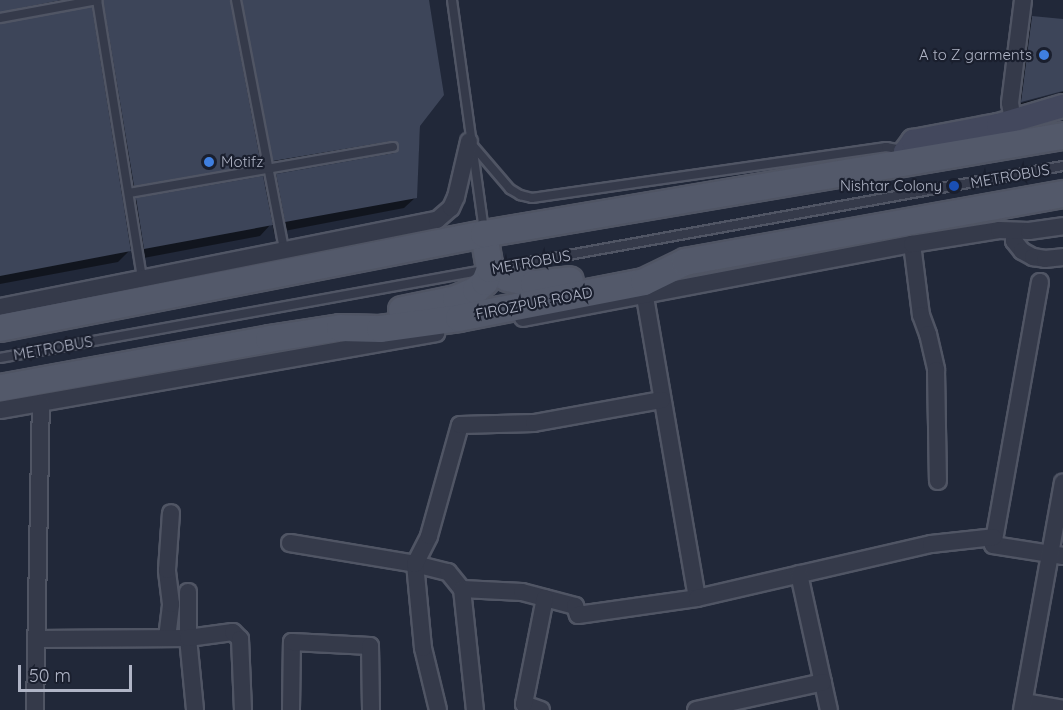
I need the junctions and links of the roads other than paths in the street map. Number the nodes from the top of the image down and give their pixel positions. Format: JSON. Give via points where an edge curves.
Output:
{"nodes":[{"id":1,"x":97,"y":0,"type":"edge"},
{"id":2,"x":237,"y":0,"type":"edge"},
{"id":3,"x":452,"y":0,"type":"edge"},
{"id":4,"x":1023,"y":0,"type":"edge"},
{"id":5,"x":0,"y":18,"type":"edge"},
{"id":6,"x":1063,"y":106,"type":"edge"},
{"id":7,"x":1013,"y":120,"type":"junction"},
{"id":8,"x":1063,"y":136,"type":"edge"},
{"id":9,"x":469,"y":141,"type":"junction"},
{"id":10,"x":393,"y":147,"type":"dead end"},
{"id":11,"x":904,"y":163,"type":"junction"},
{"id":12,"x":1063,"y":166,"type":"edge"},
{"id":13,"x":269,"y":170,"type":"junction"},
{"id":14,"x":129,"y":193,"type":"junction"},
{"id":15,"x":1063,"y":194,"type":"edge"},
{"id":16,"x":1063,"y":226,"type":"edge"},
{"id":17,"x":1015,"y":231,"type":"junction"},
{"id":18,"x":484,"y":234,"type":"junction"},
{"id":19,"x":375,"y":244,"type":"junction"},
{"id":20,"x":912,"y":244,"type":"junction"},
{"id":21,"x":833,"y":248,"type":"junction"},
{"id":22,"x":284,"y":250,"type":"junction"},
{"id":23,"x":1063,"y":257,"type":"edge"},
{"id":24,"x":685,"y":262,"type":"junction"},
{"id":25,"x":490,"y":269,"type":"junction"},
{"id":26,"x":142,"y":278,"type":"junction"},
{"id":27,"x":1040,"y":282,"type":"dead end"},
{"id":28,"x":645,"y":297,"type":"junction"},
{"id":29,"x":0,"y":307,"type":"edge"},
{"id":30,"x":0,"y":328,"type":"edge"},
{"id":31,"x":340,"y":328,"type":"junction"},
{"id":32,"x":255,"y":353,"type":"junction"},
{"id":33,"x":0,"y":358,"type":"edge"},
{"id":34,"x":0,"y":388,"type":"edge"},
{"id":35,"x":662,"y":400,"type":"junction"},
{"id":36,"x":41,"y":403,"type":"junction"},
{"id":37,"x":0,"y":410,"type":"edge"},
{"id":38,"x":938,"y":481,"type":"dead end"},
{"id":39,"x":1063,"y":483,"type":"edge"},
{"id":40,"x":171,"y":513,"type":"dead end"},
{"id":41,"x":994,"y":537,"type":"junction"},
{"id":42,"x":290,"y":543,"type":"dead end"},
{"id":43,"x":1056,"y":555,"type":"edge"},
{"id":44,"x":415,"y":564,"type":"junction"},
{"id":45,"x":799,"y":574,"type":"junction"},
{"id":46,"x":462,"y":589,"type":"junction"},
{"id":47,"x":188,"y":592,"type":"dead end"},
{"id":48,"x":545,"y":598,"type":"junction"},
{"id":49,"x":697,"y":598,"type":"junction"},
{"id":50,"x":167,"y":638,"type":"junction"},
{"id":51,"x":188,"y":638,"type":"junction"},
{"id":52,"x":37,"y":639,"type":"junction"},
{"id":53,"x":823,"y":682,"type":"junction"},
{"id":54,"x":1023,"y":706,"type":"edge"},
{"id":55,"x":1063,"y":709,"type":"edge"},
{"id":56,"x":35,"y":710,"type":"edge"},
{"id":57,"x":195,"y":710,"type":"edge"},
{"id":58,"x":243,"y":710,"type":"edge"},
{"id":59,"x":291,"y":710,"type":"edge"},
{"id":60,"x":370,"y":710,"type":"edge"},
{"id":61,"x":438,"y":710,"type":"edge"},
{"id":62,"x":475,"y":710,"type":"edge"},
{"id":63,"x":541,"y":710,"type":"edge"},
{"id":64,"x":696,"y":710,"type":"edge"},
{"id":65,"x":829,"y":710,"type":"edge"}],
"edges":[{"from":1,"to":5,"type":"lane"},
{"from":1,"to":14,"type":"lane"},
{"from":2,"to":13,"type":"lane"},
{"from":3,"to":9,"type":"lane"},
{"from":4,"to":7,"type":"street","via":[[1010,103]]},
{"from":6,"to":7,"type":"street"},
{"from":7,"to":11,"type":"street","via":[[913,141],[905,152]]},
{"from":8,"to":11,"type":"main road"},
{"from":9,"to":11,"type":"lane","via":[[510,189],[532,198],[886,147],[897,149]]},
{"from":9,"to":18,"type":"lane"},
{"from":9,"to":19,"type":"street","via":[[451,208],[437,220]]},
{"from":10,"to":13,"type":"lane"},
{"from":11,"to":18,"type":"main road"},
{"from":12,"to":25,"type":"lane","name":"METROBUS"},
{"from":13,"to":14,"type":"lane"},
{"from":13,"to":22,"type":"lane"},
{"from":14,"to":26,"type":"lane"},
{"from":15,"to":21,"type":"main road","name":"FIROZPUR ROAD"},
{"from":16,"to":17,"type":"street"},
{"from":17,"to":20,"type":"street"},
{"from":17,"to":23,"type":"street","via":[[1014,241],[1027,254],[1045,259]]},
{"from":18,"to":19,"type":"main road"},
{"from":18,"to":25,"type":"main road"},
{"from":19,"to":22,"type":"street"},
{"from":19,"to":30,"type":"main road"},
{"from":20,"to":21,"type":"street"},
{"from":20,"to":38,"type":"street","via":[[921,315],[936,370]]},
{"from":21,"to":24,"type":"main road","name":"FIROZPUR ROAD"},
{"from":21,"to":28,"type":"street"},
{"from":22,"to":26,"type":"street"},
{"from":24,"to":25,"type":"main road","via":[[542,284],[519,282]]},
{"from":24,"to":31,"type":"main road","name":"FIROZPUR ROAD","via":[[644,282],[459,318],[380,329]]},
{"from":25,"to":31,"type":"main road","via":[[484,282],[468,295]]},
{"from":25,"to":33,"type":"lane","name":"METROBUS"},
{"from":26,"to":29,"type":"street"},
{"from":27,"to":41,"type":"street"},
{"from":28,"to":32,"type":"street"},
{"from":28,"to":35,"type":"street"},
{"from":31,"to":32,"type":"main road","name":"FIROZPUR ROAD"},
{"from":32,"to":34,"type":"main road","name":"FIROZPUR ROAD"},
{"from":32,"to":36,"type":"street"},
{"from":35,"to":44,"type":"street","via":[[534,423],[460,425],[429,536]]},
{"from":35,"to":49,"type":"street"},
{"from":36,"to":37,"type":"street"},
{"from":36,"to":52,"type":"street"},
{"from":39,"to":43,"type":"street"},
{"from":40,"to":50,"type":"street"},
{"from":41,"to":43,"type":"street","via":[[993,545]]},
{"from":41,"to":45,"type":"street","via":[[932,544]]},
{"from":42,"to":44,"type":"street"},
{"from":43,"to":54,"type":"street"},
{"from":44,"to":46,"type":"street","via":[[448,572]]},
{"from":44,"to":61,"type":"street","via":[[423,648]]},
{"from":45,"to":49,"type":"street"},
{"from":45,"to":53,"type":"street"},
{"from":46,"to":48,"type":"street","via":[[522,592]]},
{"from":46,"to":62,"type":"street"},
{"from":47,"to":51,"type":"street"},
{"from":48,"to":49,"type":"street","via":[[575,606],[578,615]]},
{"from":48,"to":63,"type":"street","via":[[525,704]]},
{"from":50,"to":51,"type":"street"},
{"from":50,"to":52,"type":"street"},
{"from":51,"to":57,"type":"street"},
{"from":51,"to":58,"type":"street","via":[[232,632],[240,639]]},
{"from":52,"to":56,"type":"street"},
{"from":53,"to":64,"type":"street"},
{"from":53,"to":65,"type":"street"},
{"from":54,"to":55,"type":"street"},
{"from":59,"to":60,"type":"street","via":[[292,642],[370,646]]}]}
